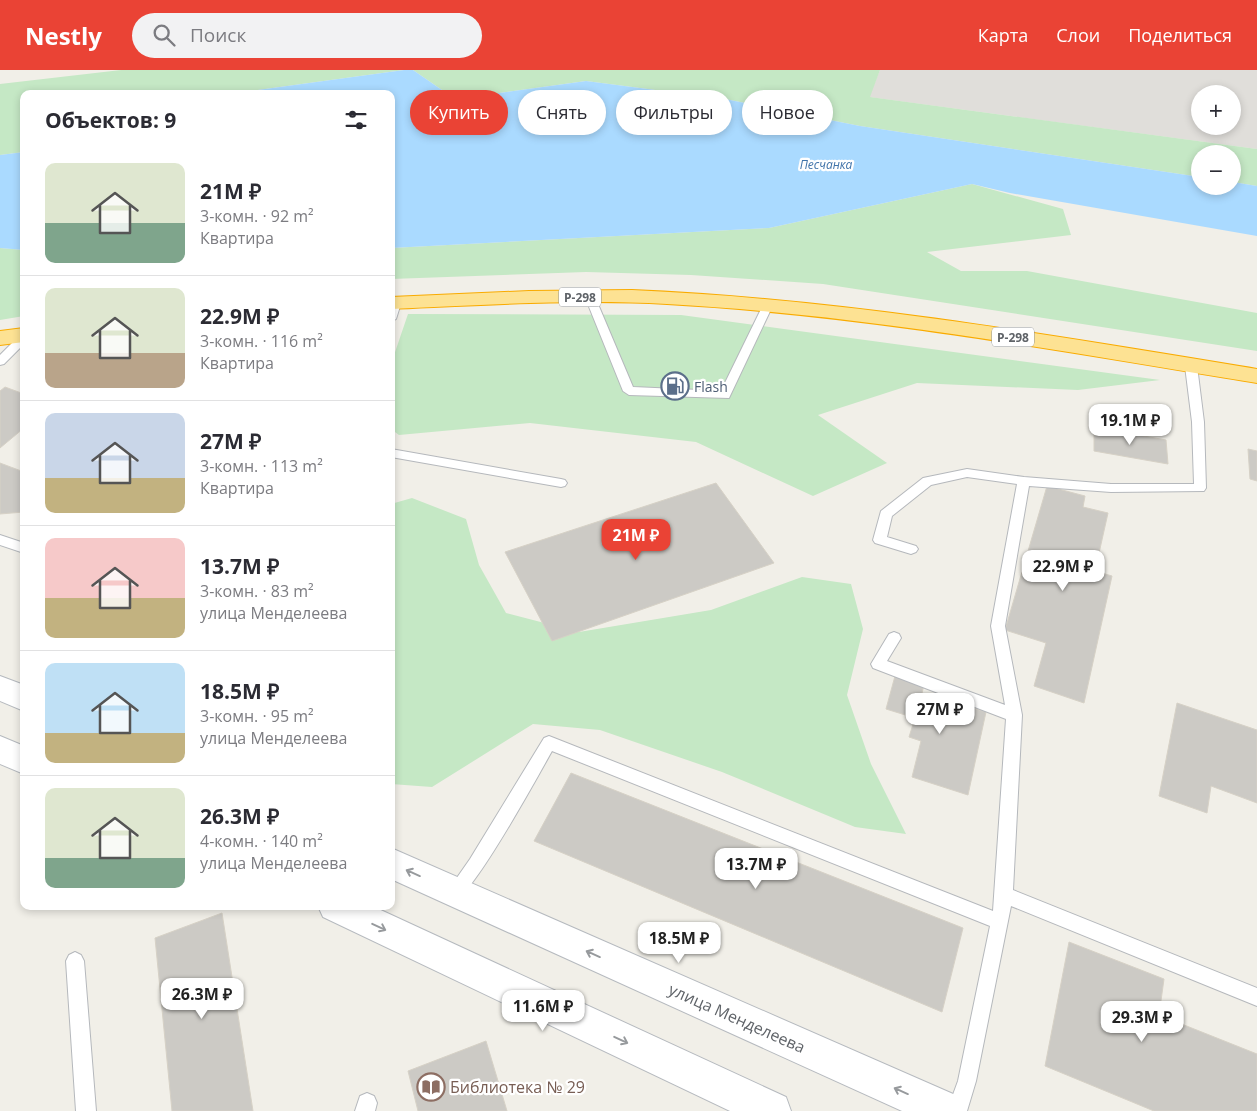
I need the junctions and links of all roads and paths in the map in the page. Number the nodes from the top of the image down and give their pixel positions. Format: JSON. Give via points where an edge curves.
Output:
{"nodes":[{"id":1,"x":590,"y":297,"type":"junction"},
{"id":2,"x":768,"y":305,"type":"junction"},
{"id":3,"x":395,"y":308,"type":"edge"},
{"id":4,"x":20,"y":336,"type":"edge"},
{"id":5,"x":0,"y":338,"type":"edge"},
{"id":6,"x":20,"y":340,"type":"edge"},
{"id":7,"x":0,"y":361,"type":"edge"},
{"id":8,"x":1192,"y":366,"type":"junction"},
{"id":9,"x":1257,"y":376,"type":"edge"},
{"id":10,"x":395,"y":454,"type":"edge"},
{"id":11,"x":1024,"y":481,"type":"junction"},
{"id":12,"x":561,"y":483,"type":"dead end"},
{"id":13,"x":0,"y":540,"type":"edge"},
{"id":14,"x":20,"y":547,"type":"edge"},
{"id":15,"x":911,"y":549,"type":"dead end"},
{"id":16,"x":894,"y":638,"type":"dead end"},
{"id":17,"x":0,"y":688,"type":"edge"},
{"id":18,"x":20,"y":697,"type":"edge"},
{"id":19,"x":1014,"y":715,"type":"junction"},
{"id":20,"x":0,"y":749,"type":"edge"},
{"id":21,"x":20,"y":758,"type":"edge"},
{"id":22,"x":395,"y":865,"type":"edge"},
{"id":23,"x":455,"y":892,"type":"junction"},
{"id":24,"x":1004,"y":895,"type":"junction"},
{"id":25,"x":344,"y":910,"type":"edge"},
{"id":26,"x":1000,"y":922,"type":"junction"},
{"id":27,"x":75,"y":961,"type":"dead end"},
{"id":28,"x":1257,"y":996,"type":"edge"},
{"id":29,"x":86,"y":1111,"type":"edge"},
{"id":30,"x":772,"y":1111,"type":"edge"},
{"id":31,"x":946,"y":1111,"type":"edge"},
{"id":32,"x":957,"y":1111,"type":"edge"}],
"edges":[{"from":1,"to":2,"type":"highway","number":"Р-298"},
{"from":1,"to":2,"type":"lane","via":[[629,391],[687,394],[726,395]]},
{"from":1,"to":3,"type":"highway","number":"Р-298"},
{"from":2,"to":8,"type":"highway","number":"Р-298","via":[[994,333]]},
{"from":4,"to":5,"type":"highway"},
{"from":6,"to":7,"type":"lane"},
{"from":8,"to":9,"type":"highway","number":"Р-298"},
{"from":8,"to":11,"type":"lane","via":[[1200,488],[1111,488]]},
{"from":10,"to":12,"type":"lane"},
{"from":11,"to":15,"type":"lane","via":[[967,473],[927,481],[886,514],[880,540]]},
{"from":11,"to":19,"type":"lane","via":[[998,626]]},
{"from":13,"to":14,"type":"lane"},
{"from":16,"to":19,"type":"lane","via":[[878,664]]},
{"from":17,"to":18,"type":"street"},
{"from":19,"to":24,"type":"lane"},
{"from":20,"to":21,"type":"street"},
{"from":23,"to":22,"type":"street","name":"улица Менделеева","one_way":true},
{"from":23,"to":26,"type":"lane","via":[[476,864],[549,743]]},
{"from":31,"to":23,"type":"street","name":"улица Менделеева","one_way":true},
{"from":24,"to":26,"type":"lane"},
{"from":24,"to":28,"type":"lane"},
{"from":25,"to":30,"type":"street","one_way":true},
{"from":26,"to":32,"type":"lane","via":[[967,1081]]},
{"from":27,"to":29,"type":"lane"}]}
